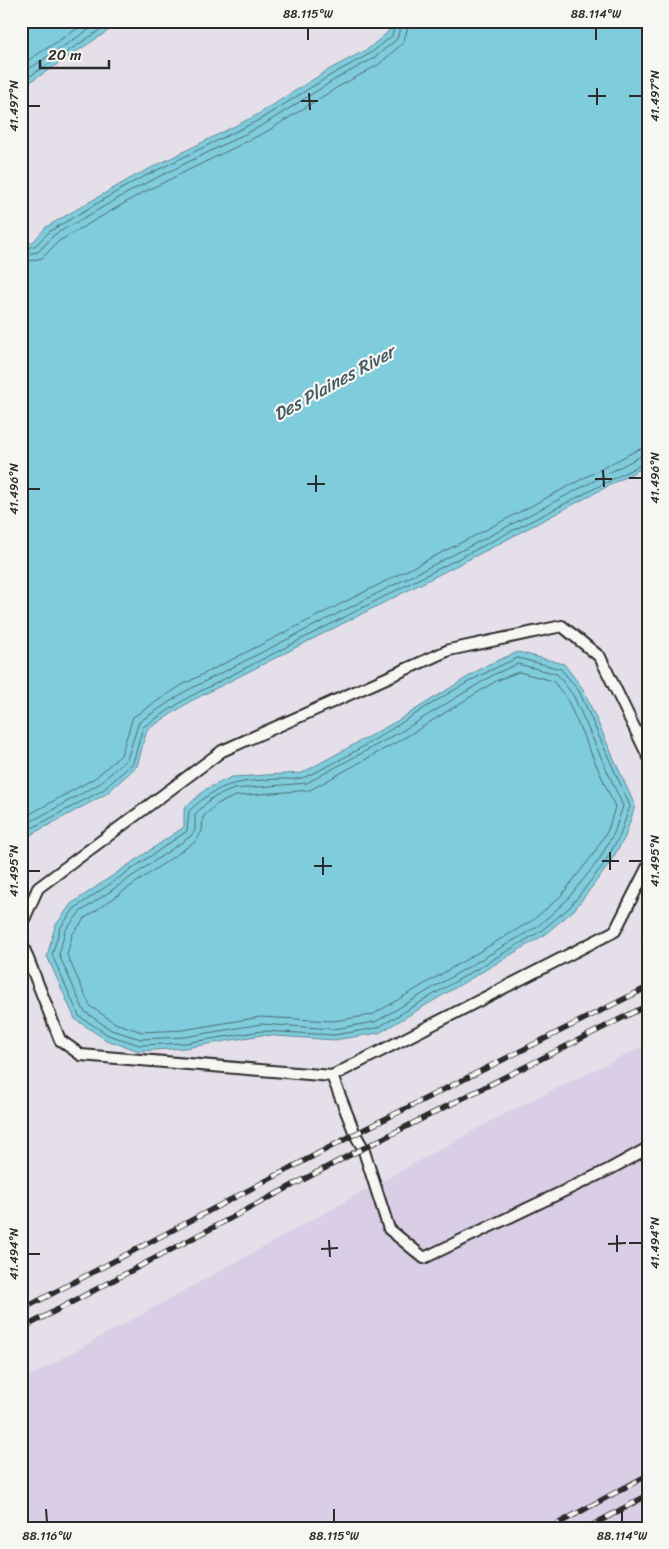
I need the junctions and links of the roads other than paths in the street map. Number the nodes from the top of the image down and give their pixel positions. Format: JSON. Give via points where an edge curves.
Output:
{"nodes":[{"id":1,"x":648,"y":756,"type":"edge"},
{"id":2,"x":648,"y":866,"type":"edge"},
{"id":3,"x":21,"y":926,"type":"edge"},
{"id":4,"x":21,"y":941,"type":"edge"},
{"id":5,"x":332,"y":1076,"type":"junction"},
{"id":6,"x":648,"y":1148,"type":"edge"}],
"edges":[{"from":1,"to":3,"type":"lane","via":[[600,657],[562,626],[449,650],[222,751],[38,888]]},
{"from":2,"to":5,"type":"lane","via":[[615,931]]},
{"from":4,"to":5,"type":"lane","via":[[60,1040],[81,1055]]},
{"from":5,"to":6,"type":"lane","via":[[363,1148],[389,1229],[424,1258]]}]}
